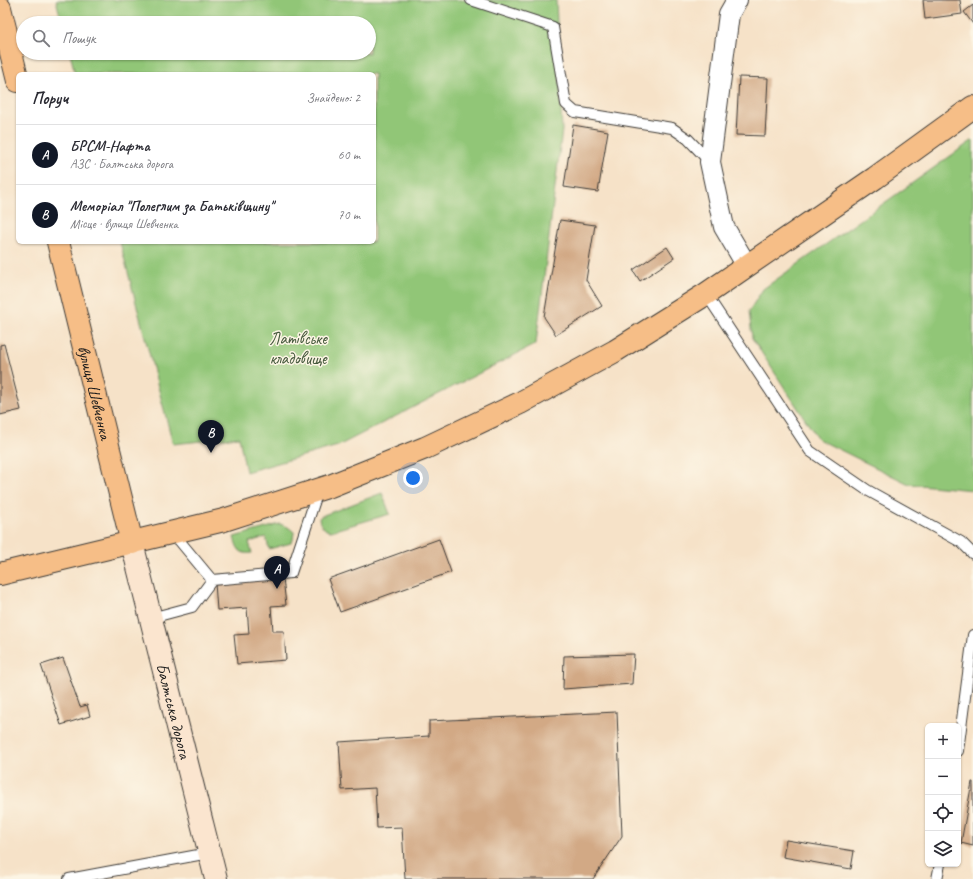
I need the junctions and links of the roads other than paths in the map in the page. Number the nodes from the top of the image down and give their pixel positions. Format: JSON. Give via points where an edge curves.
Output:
{"nodes":[{"id":1,"x":471,"y":0,"type":"edge"},
{"id":2,"x":737,"y":0,"type":"edge"},
{"id":3,"x":0,"y":8,"type":"edge"},
{"id":4,"x":16,"y":72,"type":"edge"},
{"id":5,"x":973,"y":107,"type":"edge"},
{"id":6,"x":710,"y":162,"type":"junction"},
{"id":7,"x":58,"y":244,"type":"edge"},
{"id":8,"x":746,"y":266,"type":"junction"},
{"id":9,"x":706,"y":294,"type":"junction"},
{"id":10,"x":319,"y":490,"type":"junction"},
{"id":11,"x":174,"y":533,"type":"junction"},
{"id":12,"x":132,"y":543,"type":"junction"},
{"id":13,"x":973,"y":554,"type":"edge"},
{"id":14,"x":0,"y":574,"type":"edge"},
{"id":15,"x":212,"y":580,"type":"junction"},
{"id":16,"x":151,"y":618,"type":"junction"},
{"id":17,"x":973,"y":635,"type":"edge"},
{"id":18,"x":961,"y":728,"type":"edge"},
{"id":19,"x":210,"y":853,"type":"junction"},
{"id":20,"x":939,"y":867,"type":"edge"},
{"id":21,"x":69,"y":879,"type":"edge"},
{"id":22,"x":216,"y":879,"type":"edge"},
{"id":23,"x":937,"y":879,"type":"edge"}],
"edges":[{"from":1,"to":6,"type":"lane","via":[[553,27],[566,104],[575,112],[672,128],[688,139]]},
{"from":2,"to":6,"type":"street","via":[[729,14]]},
{"from":3,"to":4,"type":"main road"},
{"from":5,"to":8,"type":"main road"},
{"from":6,"to":8,"type":"street","via":[[724,227]]},
{"from":7,"to":12,"type":"main road","name":"вулиця Шевченка"},
{"from":8,"to":9,"type":"main road"},
{"from":9,"to":10,"type":"main road","via":[[615,351],[520,403],[424,448]]},
{"from":9,"to":13,"type":"lane","via":[[810,450],[867,490],[961,542]]},
{"from":10,"to":11,"type":"main road"},
{"from":10,"to":15,"type":"lane","via":[[290,573]]},
{"from":11,"to":12,"type":"main road"},
{"from":11,"to":15,"type":"lane"},
{"from":12,"to":14,"type":"main road"},
{"from":12,"to":16,"type":"main road","name":"Балтська дорога"},
{"from":15,"to":16,"type":"lane","via":[[192,607]]},
{"from":16,"to":19,"type":"main road","name":"Балтська дорога"},
{"from":17,"to":18,"type":"lane"},
{"from":19,"to":21,"type":"lane"},
{"from":19,"to":22,"type":"main road","name":"Балтська дорога"},
{"from":20,"to":23,"type":"lane"}]}
